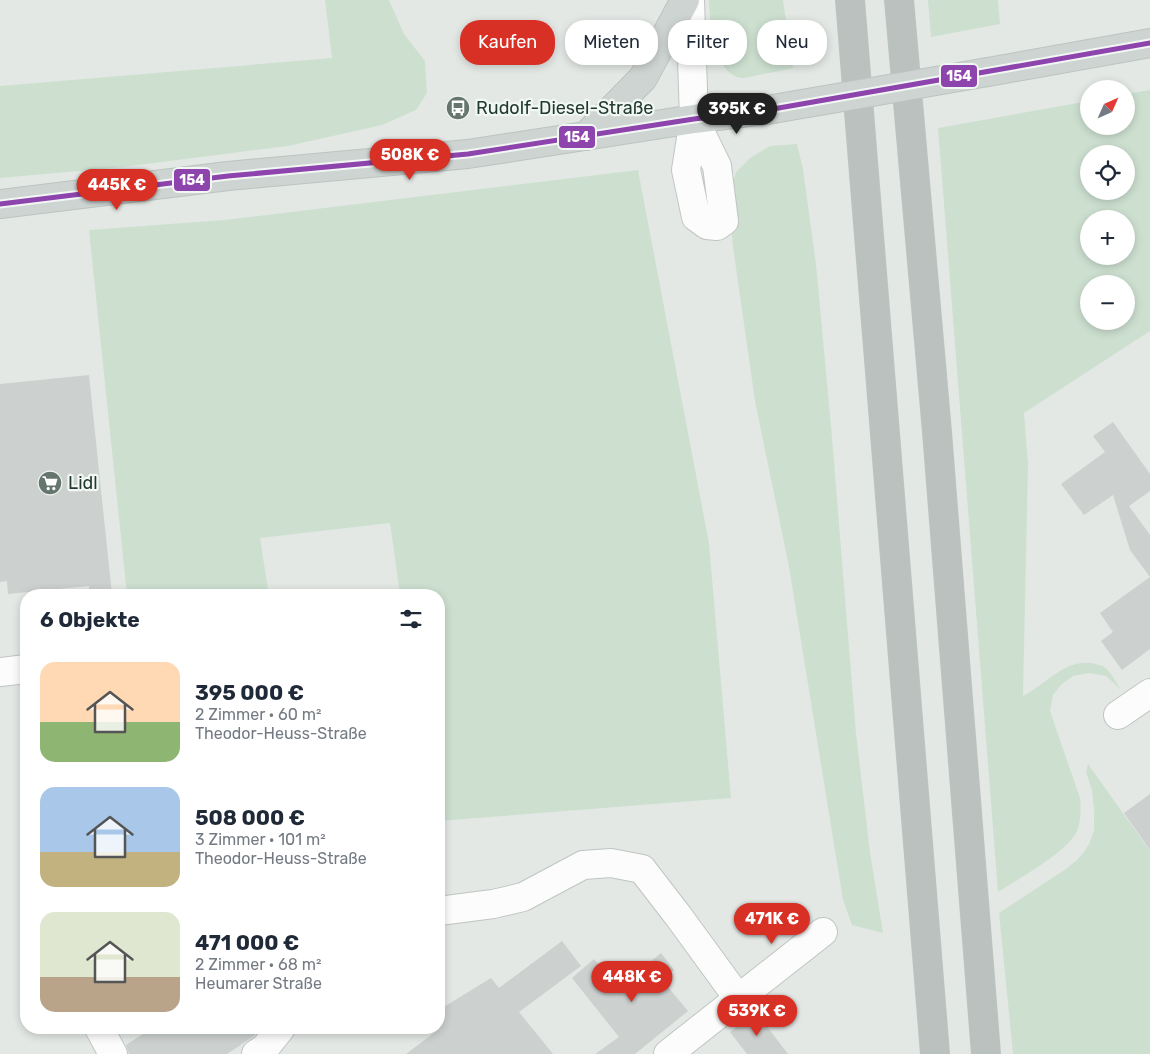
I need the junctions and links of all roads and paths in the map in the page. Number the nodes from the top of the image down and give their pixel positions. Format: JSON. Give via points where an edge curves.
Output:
{"nodes":[{"id":1,"x":685,"y":0,"type":"edge"},
{"id":2,"x":690,"y":0,"type":"edge"},
{"id":3,"x":848,"y":0,"type":"edge"},
{"id":4,"x":899,"y":0,"type":"edge"},
{"id":5,"x":1150,"y":43,"type":"edge"},
{"id":6,"x":694,"y":119,"type":"junction"},
{"id":7,"x":586,"y":136,"type":"junction"},
{"id":8,"x":0,"y":204,"type":"edge"},
{"id":9,"x":20,"y":670,"type":"edge"},
{"id":10,"x":0,"y":672,"type":"edge"},
{"id":11,"x":1150,"y":692,"type":"edge"},
{"id":12,"x":1118,"y":715,"type":"dead end"},
{"id":13,"x":445,"y":910,"type":"edge"},
{"id":14,"x":823,"y":932,"type":"dead end"},
{"id":15,"x":738,"y":998,"type":"junction"},
{"id":16,"x":102,"y":1034,"type":"edge"},
{"id":17,"x":276,"y":1034,"type":"edge"},
{"id":18,"x":113,"y":1054,"type":"edge"},
{"id":19,"x":256,"y":1054,"type":"edge"},
{"id":20,"x":668,"y":1054,"type":"edge"},
{"id":21,"x":935,"y":1054,"type":"edge"},
{"id":22,"x":986,"y":1054,"type":"edge"}],
"edges":[{"from":1,"to":7,"type":"main road","via":[[643,78]]},
{"from":2,"to":6,"type":"street"},
{"from":3,"to":21,"type":"highway"},
{"from":4,"to":22,"type":"highway"},
{"from":5,"to":6,"type":"main road","bridge":true,"via":[[773,109]]},
{"from":6,"to":7,"type":"main road"},
{"from":7,"to":8,"type":"main road","via":[[468,154],[228,176]]},
{"from":9,"to":10,"type":"street"},
{"from":11,"to":12,"type":"street"},
{"from":13,"to":15,"type":"street","via":[[523,897],[583,865],[611,863],[642,869]]},
{"from":14,"to":15,"type":"street"},
{"from":15,"to":20,"type":"street"},
{"from":16,"to":18,"type":"street"},
{"from":17,"to":19,"type":"street"}]}
